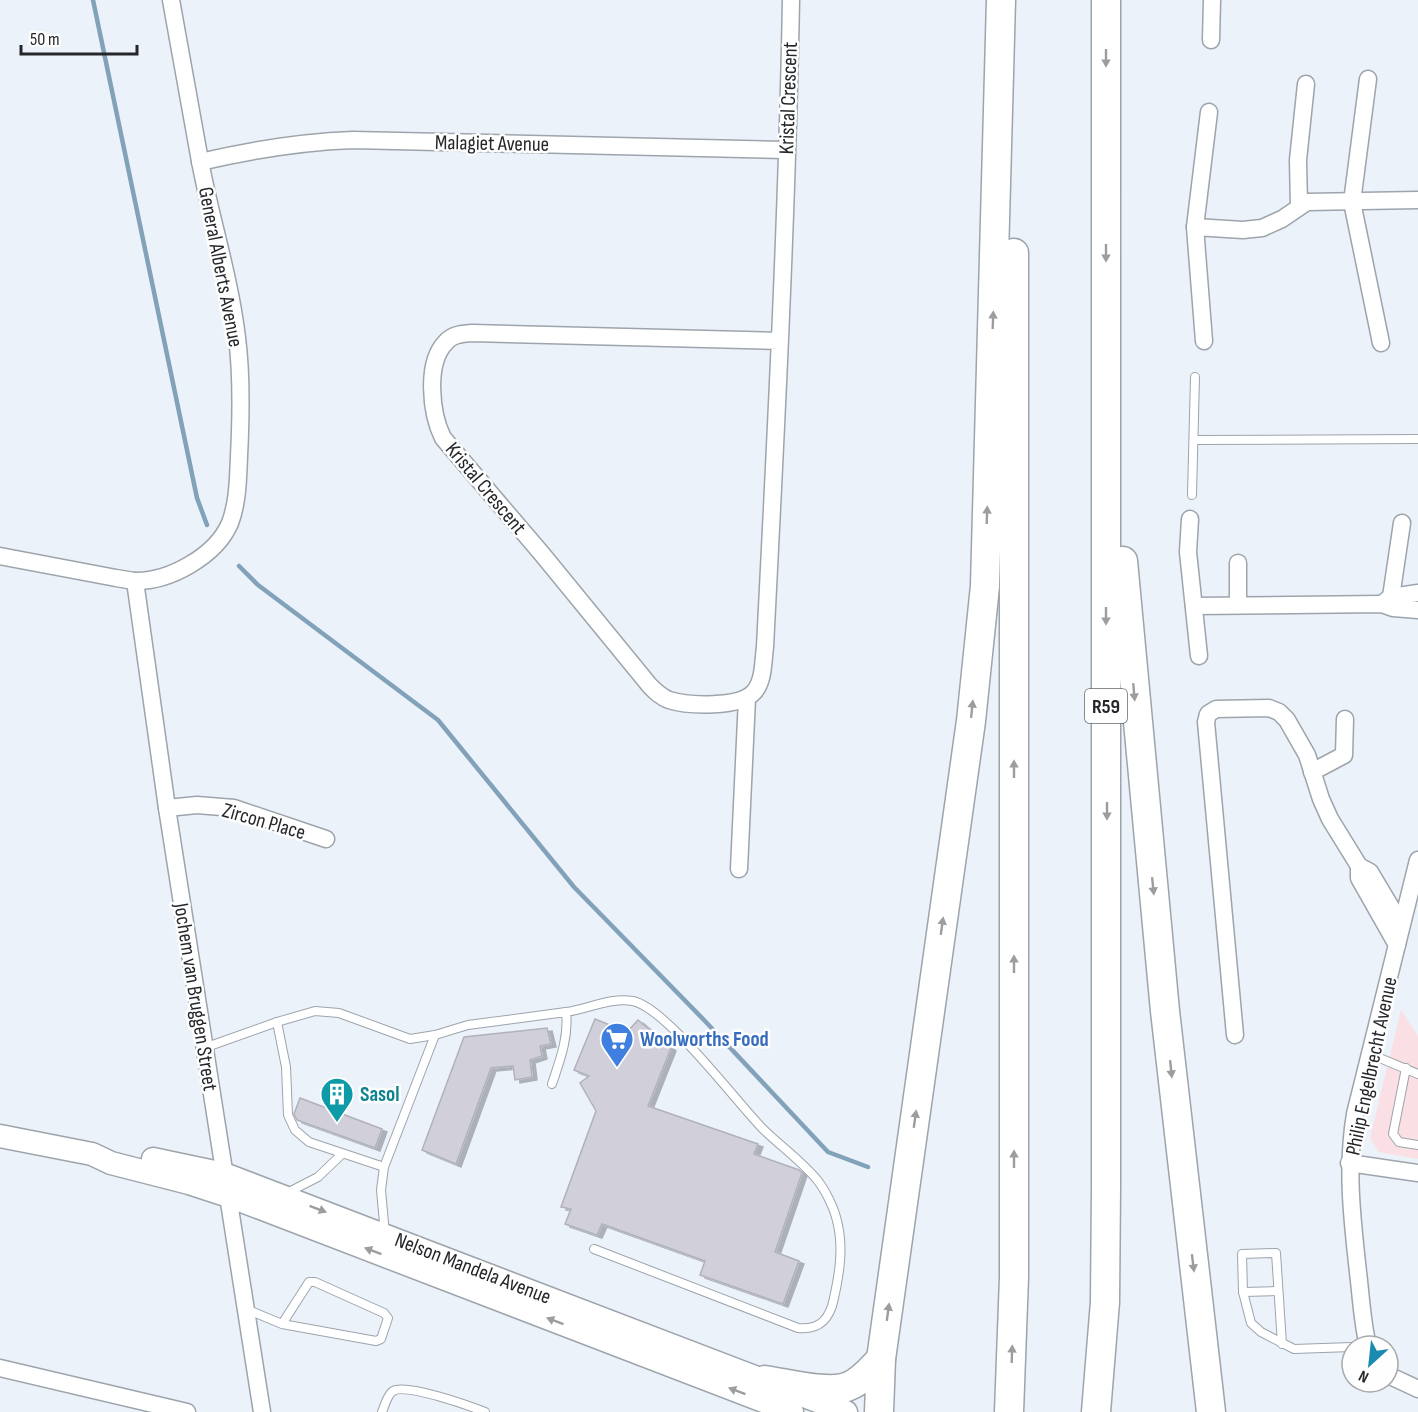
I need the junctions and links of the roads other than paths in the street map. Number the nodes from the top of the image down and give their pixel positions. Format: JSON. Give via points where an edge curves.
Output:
{"nodes":[{"id":1,"x":171,"y":0,"type":"edge"},
{"id":2,"x":790,"y":0,"type":"edge"},
{"id":3,"x":1000,"y":0,"type":"edge"},
{"id":4,"x":1014,"y":0,"type":"edge"},
{"id":5,"x":1106,"y":0,"type":"edge"},
{"id":6,"x":1212,"y":0,"type":"edge"},
{"id":7,"x":1211,"y":40,"type":"dead end"},
{"id":8,"x":1368,"y":78,"type":"dead end"},
{"id":9,"x":1306,"y":84,"type":"dead end"},
{"id":10,"x":1209,"y":112,"type":"dead end"},
{"id":11,"x":786,"y":150,"type":"junction"},
{"id":12,"x":200,"y":162,"type":"junction"},
{"id":13,"x":1418,"y":200,"type":"edge"},
{"id":14,"x":1352,"y":202,"type":"junction"},
{"id":15,"x":1299,"y":206,"type":"junction"},
{"id":16,"x":1195,"y":227,"type":"junction"},
{"id":17,"x":780,"y":341,"type":"junction"},
{"id":18,"x":1204,"y":341,"type":"dead end"},
{"id":19,"x":1381,"y":343,"type":"dead end"},
{"id":20,"x":1195,"y":377,"type":"dead end"},
{"id":21,"x":1418,"y":439,"type":"edge"},
{"id":22,"x":1194,"y":440,"type":"junction"},
{"id":23,"x":1107,"y":446,"type":"junction"},
{"id":24,"x":1192,"y":495,"type":"dead end"},
{"id":25,"x":1190,"y":519,"type":"dead end"},
{"id":26,"x":1402,"y":523,"type":"dead end"},
{"id":27,"x":0,"y":556,"type":"edge"},
{"id":28,"x":1238,"y":562,"type":"dead end"},
{"id":29,"x":135,"y":581,"type":"junction"},
{"id":30,"x":1418,"y":593,"type":"edge"},
{"id":31,"x":1387,"y":600,"type":"junction"},
{"id":32,"x":1238,"y":605,"type":"junction"},
{"id":33,"x":1194,"y":606,"type":"junction"},
{"id":34,"x":1418,"y":610,"type":"edge"},
{"id":35,"x":1199,"y":656,"type":"dead end"},
{"id":36,"x":747,"y":698,"type":"junction"},
{"id":37,"x":1345,"y":719,"type":"dead end"},
{"id":38,"x":1312,"y":772,"type":"junction"},
{"id":39,"x":167,"y":808,"type":"junction"},
{"id":40,"x":326,"y":839,"type":"dead end"},
{"id":41,"x":1418,"y":860,"type":"edge"},
{"id":42,"x":1359,"y":866,"type":"junction"},
{"id":43,"x":739,"y":869,"type":"dead end"},
{"id":44,"x":1401,"y":924,"type":"junction"},
{"id":45,"x":1397,"y":945,"type":"junction"},
{"id":46,"x":566,"y":1012,"type":"junction"},
{"id":47,"x":277,"y":1022,"type":"junction"},
{"id":48,"x":435,"y":1035,"type":"junction"},
{"id":49,"x":1235,"y":1035,"type":"dead end"},
{"id":50,"x":204,"y":1049,"type":"junction"},
{"id":51,"x":1370,"y":1054,"type":"junction"},
{"id":52,"x":1406,"y":1068,"type":"junction"},
{"id":53,"x":1418,"y":1074,"type":"edge"},
{"id":54,"x":552,"y":1084,"type":"dead end"},
{"id":55,"x":0,"y":1136,"type":"edge"},
{"id":56,"x":1418,"y":1145,"type":"edge"},
{"id":57,"x":92,"y":1154,"type":"junction"},
{"id":58,"x":342,"y":1154,"type":"junction"},
{"id":59,"x":1349,"y":1163,"type":"junction"},
{"id":60,"x":384,"y":1167,"type":"junction"},
{"id":61,"x":1418,"y":1173,"type":"edge"},
{"id":62,"x":224,"y":1174,"type":"junction"},
{"id":63,"x":282,"y":1195,"type":"junction"},
{"id":64,"x":229,"y":1196,"type":"junction"},
{"id":65,"x":385,"y":1234,"type":"junction"},
{"id":66,"x":594,"y":1249,"type":"dead end"},
{"id":67,"x":1278,"y":1291,"type":"junction"},
{"id":68,"x":1243,"y":1292,"type":"junction"},
{"id":69,"x":245,"y":1309,"type":"junction"},
{"id":70,"x":282,"y":1324,"type":"junction"},
{"id":71,"x":1360,"y":1334,"type":"edge"},
{"id":72,"x":1282,"y":1344,"type":"junction"},
{"id":73,"x":1340,"y":1347,"type":"edge"},
{"id":74,"x":881,"y":1359,"type":"junction"},
{"id":75,"x":0,"y":1368,"type":"edge"},
{"id":76,"x":765,"y":1380,"type":"junction"},
{"id":77,"x":1400,"y":1381,"type":"edge"},
{"id":78,"x":1418,"y":1389,"type":"edge"},
{"id":79,"x":187,"y":1412,"type":"edge"},
{"id":80,"x":262,"y":1412,"type":"edge"},
{"id":81,"x":382,"y":1412,"type":"edge"},
{"id":82,"x":485,"y":1412,"type":"edge"},
{"id":83,"x":792,"y":1412,"type":"edge"},
{"id":84,"x":846,"y":1412,"type":"edge"},
{"id":85,"x":879,"y":1412,"type":"edge"},
{"id":86,"x":1010,"y":1412,"type":"edge"},
{"id":87,"x":1096,"y":1412,"type":"edge"},
{"id":88,"x":1211,"y":1412,"type":"edge"}],
"edges":[{"from":1,"to":12,"type":"street","name":"General Alberts Avenue"},
{"from":2,"to":11,"type":"street","name":"Kristal Crescent"},
{"from":74,"to":3,"type":"highway","one_way":true,"via":[[969,732],[985,586]]},
{"from":86,"to":4,"type":"highway","one_way":true,"via":[[1014,1277]]},
{"from":5,"to":23,"type":"highway","number":"R59","one_way":true},
{"from":6,"to":7,"type":"street"},
{"from":8,"to":14,"type":"street"},
{"from":9,"to":15,"type":"street","via":[[1298,160]]},
{"from":10,"to":16,"type":"street"},
{"from":11,"to":12,"type":"street","name":"Malagiet Avenue","via":[[353,140],[277,146]]},
{"from":11,"to":17,"type":"street","name":"Kristal Crescent"},
{"from":12,"to":29,"type":"street","name":"General Alberts Avenue","via":[[238,348],[237,490],[230,523],[200,558],[166,575]]},
{"from":13,"to":14,"type":"street"},
{"from":14,"to":15,"type":"street","via":[[1306,202]]},
{"from":14,"to":19,"type":"street"},
{"from":15,"to":16,"type":"street","via":[[1275,223],[1254,230]]},
{"from":16,"to":18,"type":"street"},
{"from":17,"to":36,"type":"street","name":"Kristal Crescent","via":[[765,647],[760,682]]},
{"from":17,"to":36,"type":"street","name":"Kristal Crescent","via":[[464,334],[446,341],[438,352],[434,372],[435,416],[443,438],[650,686],[664,698],[681,702],[735,703]]},
{"from":20,"to":22,"type":"lane"},
{"from":21,"to":22,"type":"lane"},
{"from":22,"to":24,"type":"lane"},
{"from":23,"to":87,"type":"highway","number":"R59","one_way":true,"via":[[1106,1268]]},
{"from":23,"to":88,"type":"highway","one_way":true,"via":[[1121,528],[1165,1011]]},
{"from":25,"to":33,"type":"street","via":[[1188,552]]},
{"from":26,"to":31,"type":"street"},
{"from":27,"to":29,"type":"street","name":"General Alberts Avenue"},
{"from":28,"to":32,"type":"street"},
{"from":29,"to":39,"type":"street","name":"Jochem van Bruggen Street"},
{"from":30,"to":31,"type":"street"},
{"from":31,"to":32,"type":"street"},
{"from":31,"to":34,"type":"street","via":[[1393,608]]},
{"from":32,"to":33,"type":"street"},
{"from":33,"to":35,"type":"street"},
{"from":36,"to":43,"type":"street","name":"Kristal Crescent"},
{"from":37,"to":38,"type":"street","via":[[1344,755]]},
{"from":38,"to":42,"type":"street","via":[[1324,808]]},
{"from":38,"to":49,"type":"street","via":[[1297,735],[1279,712],[1243,708],[1216,709],[1208,714]]},
{"from":39,"to":40,"type":"street","name":"Zircon Place","via":[[234,807]]},
{"from":39,"to":50,"type":"street","name":"Jochem van Bruggen Street"},
{"from":41,"to":44,"type":"street","name":"Philip Engelbrecht Avenue"},
{"from":42,"to":44,"type":"street","via":[[1370,872]]},
{"from":42,"to":45,"type":"street","via":[[1359,878]]},
{"from":44,"to":45,"type":"street","name":"Philip Engelbrecht Avenue"},
{"from":45,"to":51,"type":"street","name":"Philip Engelbrecht Avenue"},
{"from":46,"to":48,"type":"lane","via":[[468,1025]]},
{"from":46,"to":54,"type":"lane","via":[[566,1040]]},
{"from":46,"to":66,"type":"lane","via":[[628,1001],[652,1011],[820,1182],[836,1217],[842,1252],[831,1313],[824,1322],[806,1329]]},
{"from":47,"to":48,"type":"lane","via":[[331,1011],[406,1038]]},
{"from":47,"to":50,"type":"lane"},
{"from":47,"to":58,"type":"lane","via":[[291,1124],[304,1139]]},
{"from":48,"to":60,"type":"lane"},
{"from":50,"to":62,"type":"street","name":"Jochem van Bruggen Street"},
{"from":51,"to":52,"type":"lane"},
{"from":51,"to":59,"type":"street","name":"Philip Engelbrecht Avenue"},
{"from":52,"to":53,"type":"lane"},
{"from":52,"to":56,"type":"lane","via":[[1394,1134],[1399,1142]]},
{"from":55,"to":57,"type":"street","name":"Nelson Mandela Avenue"},
{"from":57,"to":62,"type":"street","name":"Nelson Mandela Avenue","via":[[162,1160]]},
{"from":57,"to":64,"type":"street","name":"Nelson Mandela Avenue","via":[[111,1163]]},
{"from":58,"to":60,"type":"lane"},
{"from":58,"to":63,"type":"lane","via":[[318,1177]]},
{"from":59,"to":61,"type":"street"},
{"from":59,"to":71,"type":"street","name":"Philip Engelbrecht Avenue"},
{"from":60,"to":65,"type":"lane","via":[[381,1190]]},
{"from":62,"to":63,"type":"street","name":"Nelson Mandela Avenue"},
{"from":62,"to":64,"type":"street","name":"Jochem van Bruggen Street"},
{"from":63,"to":65,"type":"street","name":"Nelson Mandela Avenue","one_way":true},
{"from":64,"to":69,"type":"street","name":"Jochem van Bruggen Street"},
{"from":83,"to":64,"type":"street","name":"Nelson Mandela Avenue","one_way":true},
{"from":65,"to":76,"type":"street","name":"Nelson Mandela Avenue"},
{"from":67,"to":68,"type":"lane"},
{"from":67,"to":68,"type":"lane","via":[[1276,1253],[1242,1254]]},
{"from":67,"to":72,"type":"lane"},
{"from":68,"to":72,"type":"lane","via":[[1251,1323]]},
{"from":69,"to":70,"type":"lane"},
{"from":69,"to":80,"type":"street","name":"Jochem van Bruggen Street"},
{"from":70,"to":70,"type":"lane","via":[[309,1282],[388,1318],[381,1339],[376,1341]]},
{"from":72,"to":73,"type":"lane","via":[[1294,1349]]},
{"from":74,"to":76,"type":"highway","via":[[856,1383],[837,1390]]},
{"from":74,"to":85,"type":"highway"},
{"from":75,"to":79,"type":"street"},
{"from":76,"to":84,"type":"street","name":"Nelson Mandela Avenue"},
{"from":77,"to":78,"type":"street"},
{"from":81,"to":82,"type":"lane","via":[[390,1394],[400,1389]]}]}
